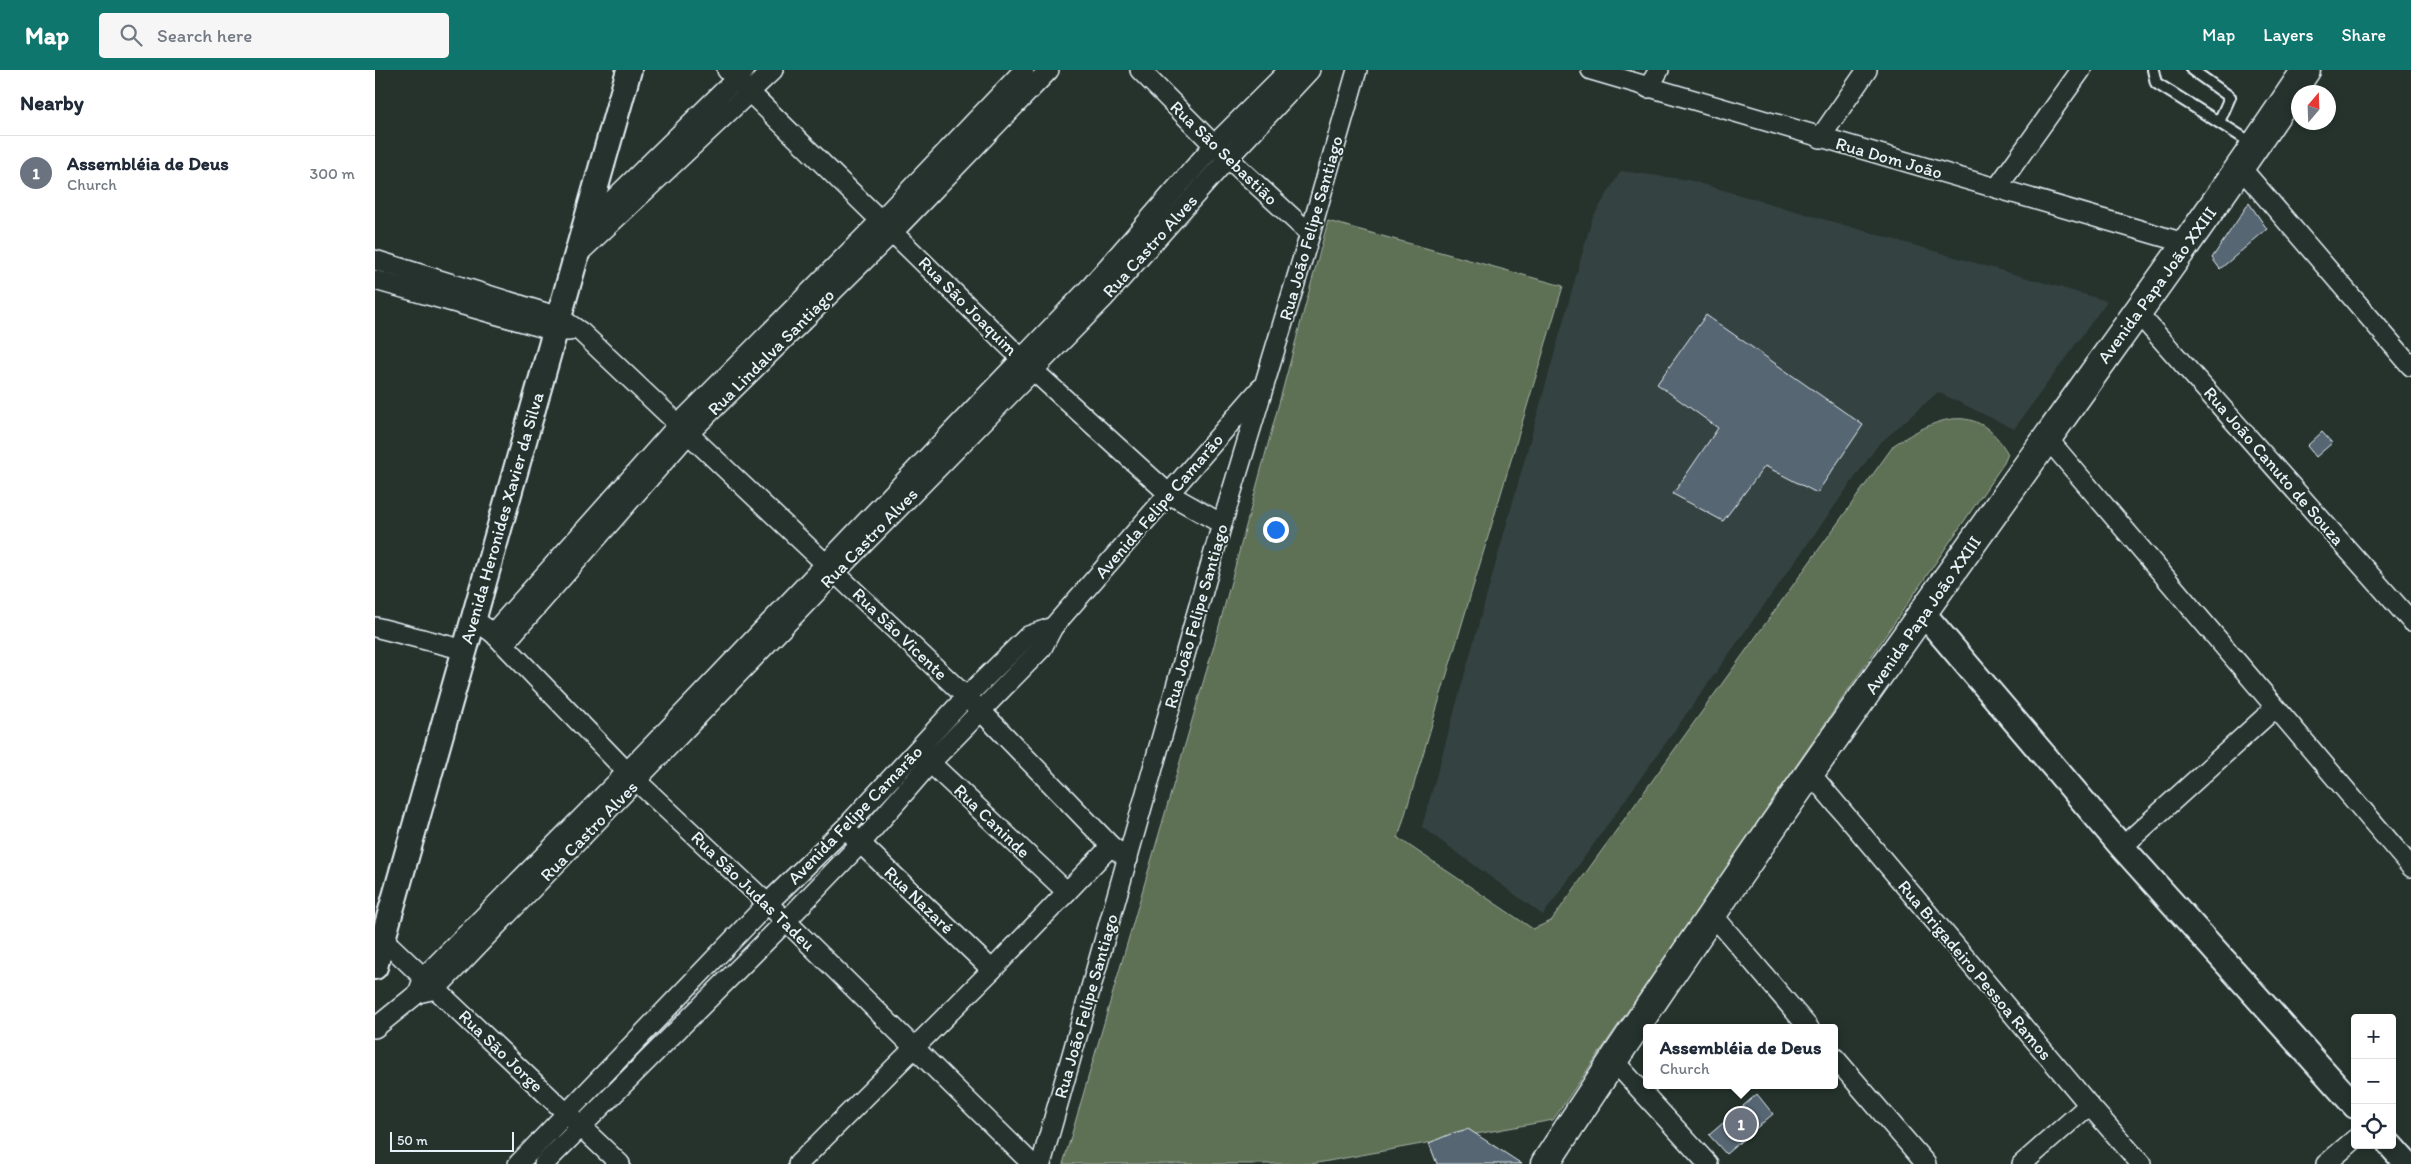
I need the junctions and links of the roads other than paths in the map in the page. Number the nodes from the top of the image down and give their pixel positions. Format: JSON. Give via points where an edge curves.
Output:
{"nodes":[{"id":1,"x":629,"y":70,"type":"edge"},
{"id":2,"x":773,"y":70,"type":"edge"},
{"id":3,"x":1024,"y":70,"type":"edge"},
{"id":4,"x":1049,"y":70,"type":"edge"},
{"id":5,"x":1140,"y":70,"type":"edge"},
{"id":6,"x":1289,"y":70,"type":"edge"},
{"id":7,"x":1310,"y":70,"type":"edge"},
{"id":8,"x":1357,"y":70,"type":"edge"},
{"id":9,"x":1659,"y":70,"type":"edge"},
{"id":10,"x":1867,"y":70,"type":"edge"},
{"id":11,"x":2081,"y":70,"type":"edge"},
{"id":12,"x":2153,"y":70,"type":"edge"},
{"id":13,"x":2193,"y":70,"type":"edge"},
{"id":14,"x":2306,"y":70,"type":"edge"},
{"id":15,"x":1598,"y":71,"type":"edge"},
{"id":16,"x":736,"y":73,"type":"edge"},
{"id":17,"x":1648,"y":88,"type":"junction"},
{"id":18,"x":750,"y":93,"type":"junction"},
{"id":19,"x":2219,"y":122,"type":"junction"},
{"id":20,"x":1821,"y":138,"type":"junction"},
{"id":21,"x":1221,"y":152,"type":"junction"},
{"id":22,"x":2249,"y":157,"type":"junction"},
{"id":23,"x":1997,"y":188,"type":"junction"},
{"id":24,"x":887,"y":226,"type":"junction"},
{"id":25,"x":585,"y":227,"type":"junction"},
{"id":26,"x":1310,"y":234,"type":"junction"},
{"id":27,"x":2187,"y":244,"type":"junction"},
{"id":28,"x":577,"y":255,"type":"junction"},
{"id":29,"x":375,"y":260,"type":"edge"},
{"id":30,"x":375,"y":280,"type":"edge"},
{"id":31,"x":2137,"y":312,"type":"junction"},
{"id":32,"x":557,"y":324,"type":"junction"},
{"id":33,"x":1028,"y":365,"type":"junction"},
{"id":34,"x":2411,"y":366,"type":"edge"},
{"id":35,"x":1264,"y":385,"type":"junction"},
{"id":36,"x":684,"y":428,"type":"junction"},
{"id":37,"x":2047,"y":438,"type":"junction"},
{"id":38,"x":1169,"y":494,"type":"junction"},
{"id":39,"x":1222,"y":524,"type":"junction"},
{"id":40,"x":831,"y":567,"type":"junction"},
{"id":41,"x":2404,"y":600,"type":"edge"},
{"id":42,"x":1923,"y":613,"type":"junction"},
{"id":43,"x":473,"y":619,"type":"junction"},
{"id":44,"x":2411,"y":621,"type":"edge"},
{"id":45,"x":375,"y":627,"type":"edge"},
{"id":46,"x":1053,"y":627,"type":"junction"},
{"id":47,"x":499,"y":639,"type":"junction"},
{"id":48,"x":465,"y":650,"type":"junction"},
{"id":49,"x":966,"y":697,"type":"junction"},
{"id":50,"x":2275,"y":708,"type":"junction"},
{"id":51,"x":981,"y":711,"type":"junction"},
{"id":52,"x":924,"y":756,"type":"junction"},
{"id":53,"x":1811,"y":774,"type":"junction"},
{"id":54,"x":632,"y":776,"type":"junction"},
{"id":55,"x":845,"y":828,"type":"junction"},
{"id":56,"x":860,"y":844,"type":"junction"},
{"id":57,"x":1111,"y":846,"type":"junction"},
{"id":58,"x":2122,"y":847,"type":"junction"},
{"id":59,"x":1128,"y":859,"type":"junction"},
{"id":60,"x":2411,"y":867,"type":"edge"},
{"id":61,"x":1067,"y":892,"type":"junction"},
{"id":62,"x":769,"y":903,"type":"junction"},
{"id":63,"x":1713,"y":915,"type":"junction"},
{"id":64,"x":786,"y":921,"type":"junction"},
{"id":65,"x":383,"y":939,"type":"junction"},
{"id":66,"x":375,"y":967,"type":"edge"},
{"id":67,"x":993,"y":970,"type":"junction"},
{"id":68,"x":426,"y":986,"type":"junction"},
{"id":69,"x":1806,"y":1024,"type":"edge"},
{"id":70,"x":375,"y":1028,"type":"edge"},
{"id":71,"x":914,"y":1049,"type":"junction"},
{"id":72,"x":1613,"y":1060,"type":"junction"},
{"id":73,"x":1838,"y":1062,"type":"edge"},
{"id":74,"x":2353,"y":1104,"type":"edge"},
{"id":75,"x":2089,"y":1105,"type":"junction"},
{"id":76,"x":567,"y":1114,"type":"junction"},
{"id":77,"x":581,"y":1126,"type":"junction"},
{"id":78,"x":2351,"y":1142,"type":"edge"},
{"id":79,"x":2394,"y":1149,"type":"edge"},
{"id":80,"x":518,"y":1164,"type":"edge"},
{"id":81,"x":544,"y":1164,"type":"edge"},
{"id":82,"x":620,"y":1164,"type":"edge"},
{"id":83,"x":798,"y":1164,"type":"edge"},
{"id":84,"x":1032,"y":1164,"type":"edge"},
{"id":85,"x":1041,"y":1164,"type":"edge"},
{"id":86,"x":1545,"y":1164,"type":"edge"},
{"id":87,"x":1708,"y":1164,"type":"edge"},
{"id":88,"x":1925,"y":1164,"type":"edge"},
{"id":89,"x":2022,"y":1164,"type":"edge"},
{"id":90,"x":2141,"y":1164,"type":"edge"},
{"id":91,"x":2326,"y":1164,"type":"edge"},
{"id":92,"x":2407,"y":1164,"type":"edge"}],
"edges":[{"from":1,"to":25,"type":"street","name":"Avenida Heronides Xavier da Silva"},
{"from":2,"to":18,"type":"street"},
{"from":3,"to":24,"type":"street","name":"Rua Lindalva Santiago"},
{"from":4,"to":24,"type":"street","name":"Rua Lindalva Santiago"},
{"from":5,"to":21,"type":"street","name":"Rua São Sebastião"},
{"from":6,"to":21,"type":"street","name":"Rua Castro Alves"},
{"from":7,"to":21,"type":"street","name":"Rua Castro Alves"},
{"from":8,"to":26,"type":"street","name":"Rua João Felipe Santiago"},
{"from":9,"to":17,"type":"street"},
{"from":10,"to":20,"type":"street"},
{"from":11,"to":23,"type":"street"},
{"from":12,"to":19,"type":"lane","via":[[2156,82]]},
{"from":13,"to":19,"type":"lane","via":[[2230,97]]},
{"from":14,"to":22,"type":"main road","name":"Avenida Papa João XXIII"},
{"from":15,"to":17,"type":"street","name":"Rua Dom João"},
{"from":16,"to":18,"type":"street","name":"Rua São Joaquim"},
{"from":16,"to":25,"type":"street"},
{"from":17,"to":20,"type":"street","name":"Rua Dom João"},
{"from":18,"to":24,"type":"street","name":"Rua São Joaquim"},
{"from":18,"to":28,"type":"street"},
{"from":19,"to":22,"type":"lane"},
{"from":20,"to":23,"type":"street","name":"Rua Dom João"},
{"from":21,"to":26,"type":"street","name":"Rua São Sebastião"},
{"from":21,"to":33,"type":"street","name":"Rua Castro Alves","via":[[1099,291]]},
{"from":22,"to":27,"type":"main road","name":"Avenida Papa João XXIII"},
{"from":22,"to":34,"type":"street"},
{"from":23,"to":27,"type":"street","name":"Rua Dom João"},
{"from":24,"to":33,"type":"street","name":"Rua São Joaquim"},
{"from":24,"to":36,"type":"street","name":"Rua Lindalva Santiago"},
{"from":25,"to":28,"type":"street","name":"Avenida Heronides Xavier da Silva"},
{"from":26,"to":35,"type":"street","name":"Rua João Felipe Santiago"},
{"from":27,"to":31,"type":"main road","name":"Avenida Papa João XXIII"},
{"from":28,"to":32,"type":"street","name":"Avenida Heronides Xavier da Silva"},
{"from":29,"to":32,"type":"street"},
{"from":30,"to":32,"type":"street"},
{"from":31,"to":37,"type":"main road","name":"Avenida Papa João XXIII"},
{"from":31,"to":41,"type":"street","name":"Rua João Canuto de Souza"},
{"from":32,"to":36,"type":"street","name":"Rua São Vicente","via":[[581,332]]},
{"from":32,"to":43,"type":"street","name":"Avenida Heronides Xavier da Silva"},
{"from":33,"to":38,"type":"street","name":"Rua São Joaquim"},
{"from":33,"to":40,"type":"street","name":"Rua Castro Alves"},
{"from":35,"to":38,"type":"street","name":"Avenida Felipe Camarão"},
{"from":35,"to":39,"type":"street","name":"Rua João Felipe Santiago"},
{"from":36,"to":40,"type":"street","name":"Rua São Vicente"},
{"from":36,"to":47,"type":"street","name":"Rua Lindalva Santiago"},
{"from":37,"to":42,"type":"main road","name":"Avenida Papa João XXIII"},
{"from":37,"to":50,"type":"street"},
{"from":38,"to":39,"type":"street","name":"Rua São Joaquim"},
{"from":38,"to":46,"type":"street","name":"Avenida Felipe Camarão"},
{"from":39,"to":59,"type":"street","name":"Rua João Felipe Santiago"},
{"from":40,"to":49,"type":"street","name":"Rua São Vicente"},
{"from":40,"to":54,"type":"street","name":"Rua Castro Alves"},
{"from":41,"to":44,"type":"street","name":"Rua João Canuto de Souza"},
{"from":42,"to":53,"type":"main road","name":"Avenida Papa João XXIII"},
{"from":42,"to":58,"type":"street"},
{"from":43,"to":47,"type":"street","name":"Rua São Judas Tadeu"},
{"from":43,"to":48,"type":"street","name":"Avenida Heronides Xavier da Silva"},
{"from":45,"to":48,"type":"street"},
{"from":46,"to":49,"type":"street","name":"Avenida Felipe Camarão","via":[[1028,636]]},
{"from":46,"to":51,"type":"street","name":"Avenida Felipe Camarão","via":[[1042,648]]},
{"from":47,"to":54,"type":"street","name":"Rua São Judas Tadeu"},
{"from":48,"to":65,"type":"street","name":"Avenida Heronides Xavier da Silva"},
{"from":49,"to":51,"type":"street","name":"Rua São Vicente"},
{"from":49,"to":52,"type":"street","name":"Avenida Felipe Camarão"},
{"from":50,"to":58,"type":"street"},
{"from":50,"to":60,"type":"street"},
{"from":51,"to":52,"type":"street","name":"Avenida Felipe Camarão"},
{"from":51,"to":57,"type":"street","name":"Rua São Vicente"},
{"from":52,"to":55,"type":"street","name":"Avenida Felipe Camarão"},
{"from":52,"to":56,"type":"street","name":"Avenida Felipe Camarão"},
{"from":52,"to":61,"type":"street","name":"Rua Caninde"},
{"from":53,"to":63,"type":"main road","name":"Avenida Papa João XXIII"},
{"from":53,"to":75,"type":"street","name":"Rua Brigadeiro Pessoa Ramos"},
{"from":54,"to":62,"type":"street","name":"Rua São Judas Tadeu"},
{"from":54,"to":68,"type":"street","name":"Rua Castro Alves"},
{"from":55,"to":56,"type":"street","name":"Rua Nazaré"},
{"from":55,"to":62,"type":"street","name":"Avenida Felipe Camarão"},
{"from":56,"to":64,"type":"street","name":"Avenida Felipe Camarão"},
{"from":56,"to":67,"type":"street","name":"Rua Nazaré"},
{"from":57,"to":59,"type":"street","name":"Rua São Vicente"},
{"from":57,"to":61,"type":"street"},
{"from":58,"to":74,"type":"street"},
{"from":59,"to":85,"type":"street","name":"Rua João Felipe Santiago"},
{"from":61,"to":67,"type":"street"},
{"from":62,"to":64,"type":"street","name":"Rua São Judas Tadeu"},
{"from":62,"to":76,"type":"street","name":"Avenida Felipe Camarão"},
{"from":63,"to":69,"type":"street"},
{"from":63,"to":72,"type":"main road","name":"Avenida Papa João XXIII"},
{"from":64,"to":71,"type":"street","name":"Rua São Judas Tadeu"},
{"from":64,"to":77,"type":"street","name":"Avenida Felipe Camarão"},
{"from":65,"to":66,"type":"street","name":"Avenida Heronides Xavier da Silva"},
{"from":65,"to":68,"type":"street","name":"Rua São Jorge"},
{"from":67,"to":71,"type":"street"},
{"from":68,"to":70,"type":"street","name":"Rua Castro Alves"},
{"from":68,"to":76,"type":"street","name":"Rua São Jorge"},
{"from":71,"to":83,"type":"street"},
{"from":71,"to":84,"type":"street","name":"Rua São Judas Tadeu"},
{"from":72,"to":86,"type":"main road","name":"Avenida Papa João XXIII"},
{"from":72,"to":87,"type":"street"},
{"from":73,"to":88,"type":"street"},
{"from":75,"to":89,"type":"street"},
{"from":75,"to":90,"type":"street","name":"Rua Brigadeiro Pessoa Ramos"},
{"from":76,"to":77,"type":"street","name":"Rua São Jorge"},
{"from":76,"to":80,"type":"street","name":"Avenida Felipe Camarão"},
{"from":77,"to":81,"type":"street","name":"Avenida Felipe Camarão"},
{"from":77,"to":82,"type":"street","name":"Rua São Jorge"},
{"from":78,"to":91,"type":"street"},
{"from":79,"to":92,"type":"street"}]}
